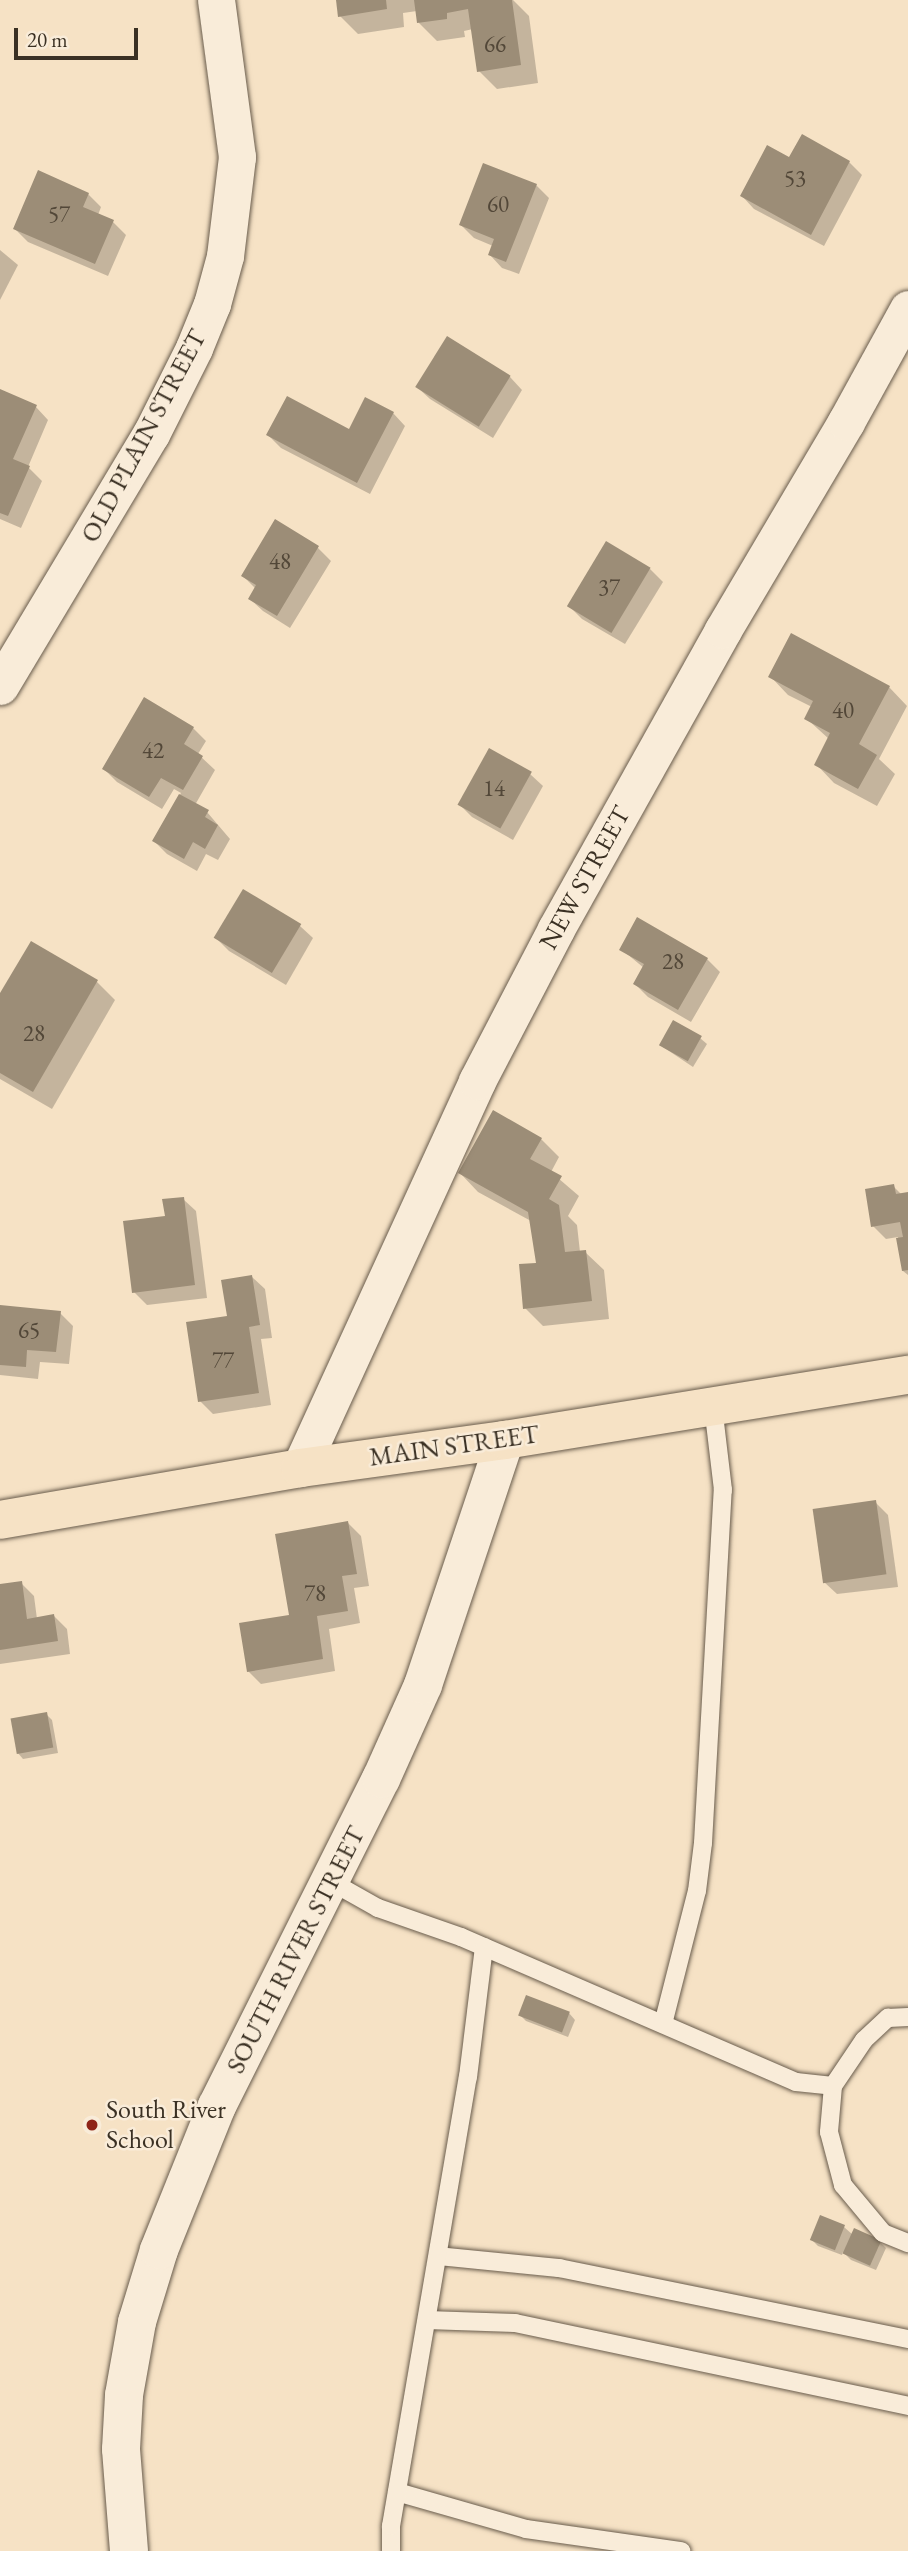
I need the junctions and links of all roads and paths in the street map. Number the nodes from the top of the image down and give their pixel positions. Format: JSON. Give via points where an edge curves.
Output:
{"nodes":[{"id":1,"x":216,"y":0,"type":"edge"},
{"id":2,"x":908,"y":309,"type":"edge"},
{"id":3,"x":0,"y":686,"type":"edge"},
{"id":4,"x":908,"y":1375,"type":"edge"},
{"id":5,"x":713,"y":1406,"type":"junction"},
{"id":6,"x":505,"y":1440,"type":"junction"},
{"id":7,"x":300,"y":1468,"type":"junction"},
{"id":8,"x":0,"y":1520,"type":"edge"},
{"id":9,"x":330,"y":1881,"type":"junction"},
{"id":10,"x":484,"y":1947,"type":"junction"},
{"id":11,"x":908,"y":2017,"type":"edge"},
{"id":12,"x":663,"y":2024,"type":"junction"},
{"id":13,"x":833,"y":2086,"type":"junction"},
{"id":14,"x":908,"y":2243,"type":"edge"},
{"id":15,"x":438,"y":2256,"type":"junction"},
{"id":16,"x":427,"y":2320,"type":"junction"},
{"id":17,"x":908,"y":2339,"type":"edge"},
{"id":18,"x":908,"y":2406,"type":"edge"},
{"id":19,"x":397,"y":2492,"type":"junction"},
{"id":20,"x":129,"y":2551,"type":"edge"},
{"id":21,"x":391,"y":2551,"type":"edge"},
{"id":22,"x":681,"y":2551,"type":"edge"}],
"edges":[{"from":1,"to":3,"type":"street","name":"OLD PLAIN STREET","via":[[237,157],[225,256],[212,304],[151,434]]},
{"from":2,"to":7,"type":"street","name":"NEW STREET","via":[[556,929],[477,1081]]},
{"from":4,"to":5,"type":"main road","name":"MAIN STREET"},
{"from":5,"to":6,"type":"main road","name":"MAIN STREET"},
{"from":5,"to":12,"type":"lane","via":[[723,1490],[703,1843],[697,1891]]},
{"from":6,"to":7,"type":"main road","name":"MAIN STREET"},
{"from":6,"to":9,"type":"street","name":"SOUTH RIVER STREET","via":[[423,1685]]},
{"from":7,"to":8,"type":"main road","name":"MAIN STREET"},
{"from":9,"to":10,"type":"lane","via":[[378,1908]]},
{"from":9,"to":20,"type":"street","name":"SOUTH RIVER STREET","via":[[207,2131],[159,2250],[137,2322],[124,2395],[121,2449]]},
{"from":10,"to":12,"type":"lane"},
{"from":10,"to":15,"type":"lane"},
{"from":11,"to":13,"type":"lane","via":[[888,2018],[864,2040]]},
{"from":12,"to":13,"type":"lane","via":[[796,2081]]},
{"from":13,"to":14,"type":"lane","via":[[829,2132],[843,2185],[883,2233]]},
{"from":15,"to":16,"type":"lane"},
{"from":15,"to":17,"type":"lane","via":[[559,2268]]},
{"from":16,"to":18,"type":"lane","via":[[515,2323]]},
{"from":16,"to":19,"type":"lane"},
{"from":19,"to":21,"type":"lane"},
{"from":19,"to":22,"type":"lane","via":[[526,2529]]}]}
